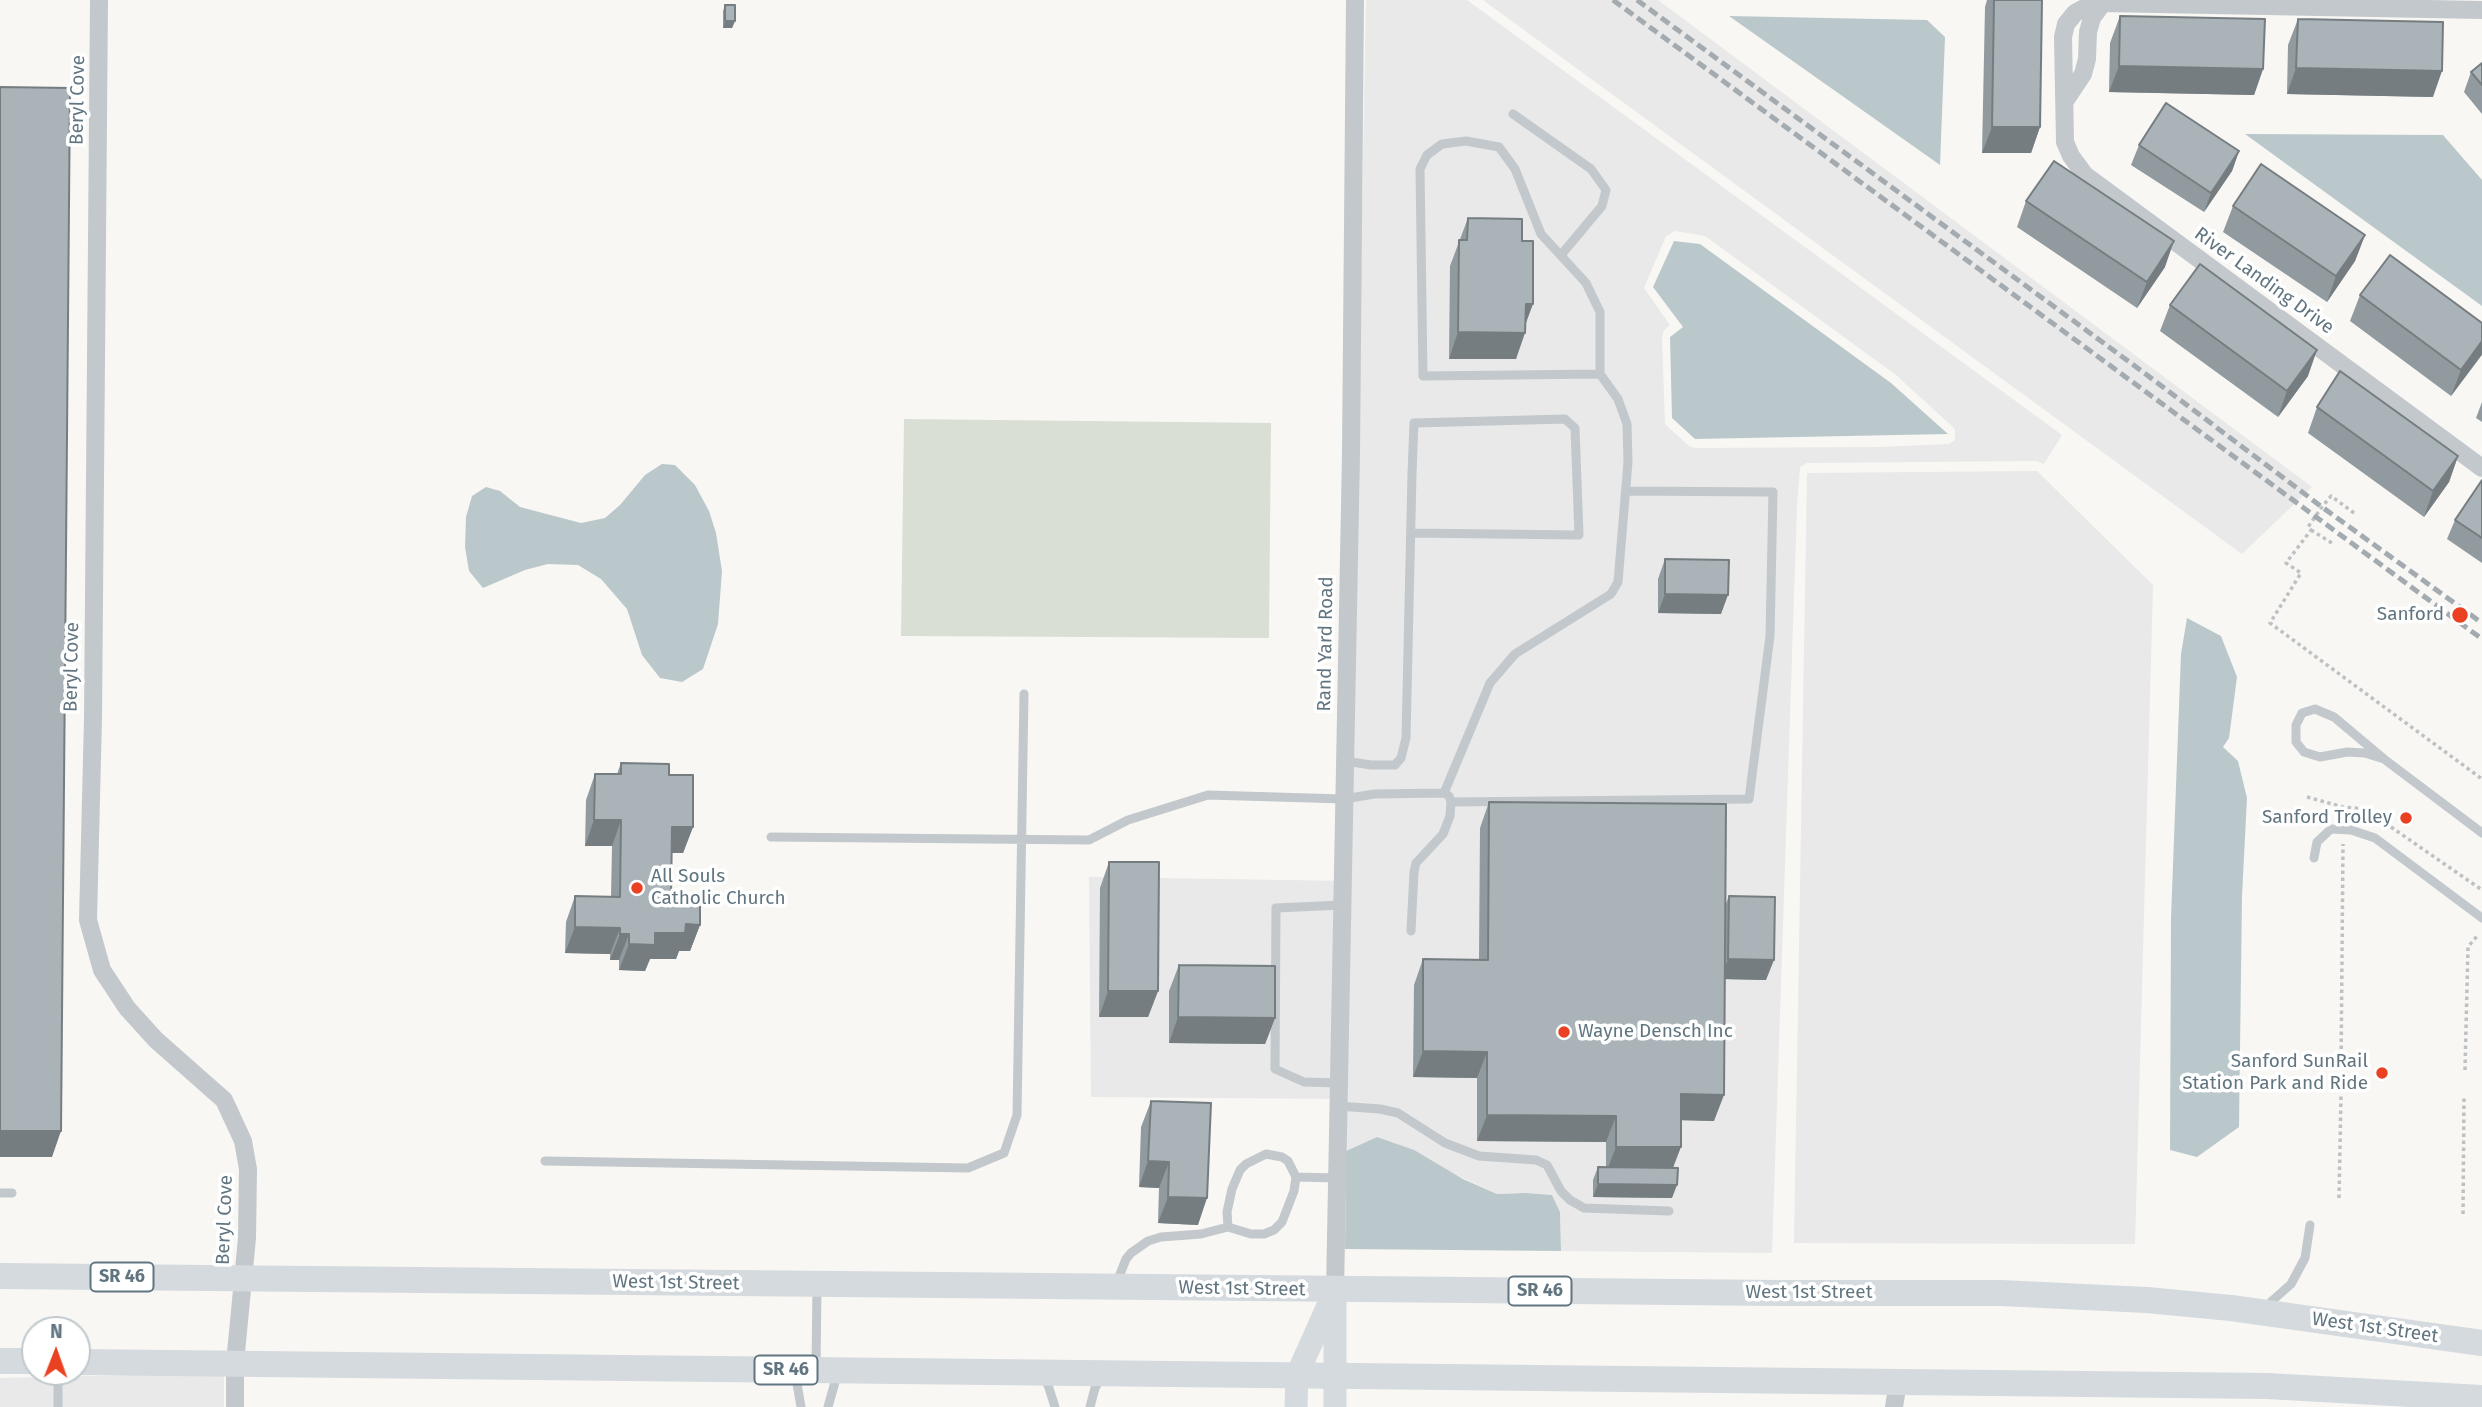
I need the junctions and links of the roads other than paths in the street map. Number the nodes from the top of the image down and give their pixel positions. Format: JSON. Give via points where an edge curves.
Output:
{"nodes":[{"id":1,"x":99,"y":0,"type":"edge"},
{"id":2,"x":1355,"y":0,"type":"edge"},
{"id":3,"x":2104,"y":3,"type":"junction"},
{"id":4,"x":2482,"y":10,"type":"edge"},
{"id":5,"x":2065,"y":101,"type":"junction"},
{"id":6,"x":1513,"y":114,"type":"dead end"},
{"id":7,"x":1561,"y":255,"type":"junction"},
{"id":8,"x":1600,"y":374,"type":"junction"},
{"id":9,"x":2482,"y":468,"type":"edge"},
{"id":10,"x":1626,"y":491,"type":"junction"},
{"id":11,"x":1411,"y":533,"type":"junction"},
{"id":12,"x":1024,"y":694,"type":"dead end"},
{"id":13,"x":2384,"y":759,"type":"junction"},
{"id":14,"x":1345,"y":761,"type":"junction"},
{"id":15,"x":1444,"y":793,"type":"junction"},
{"id":16,"x":1344,"y":799,"type":"junction"},
{"id":17,"x":1451,"y":802,"type":"junction"},
{"id":18,"x":2482,"y":833,"type":"edge"},
{"id":19,"x":771,"y":837,"type":"dead end"},
{"id":20,"x":1022,"y":841,"type":"junction"},
{"id":21,"x":2314,"y":858,"type":"dead end"},
{"id":22,"x":1342,"y":905,"type":"junction"},
{"id":23,"x":2482,"y":918,"type":"edge"},
{"id":24,"x":1411,"y":931,"type":"dead end"},
{"id":25,"x":1339,"y":1083,"type":"junction"},
{"id":26,"x":1338,"y":1106,"type":"junction"},
{"id":27,"x":545,"y":1161,"type":"dead end"},
{"id":28,"x":1296,"y":1177,"type":"junction"},
{"id":29,"x":1337,"y":1178,"type":"junction"},
{"id":30,"x":0,"y":1193,"type":"edge"},
{"id":31,"x":12,"y":1193,"type":"dead end"},
{"id":32,"x":1669,"y":1212,"type":"dead end"},
{"id":33,"x":2310,"y":1225,"type":"dead end"},
{"id":34,"x":1228,"y":1227,"type":"junction"},
{"id":35,"x":0,"y":1276,"type":"edge"},
{"id":36,"x":244,"y":1279,"type":"junction"},
{"id":37,"x":817,"y":1284,"type":"junction"},
{"id":38,"x":1115,"y":1287,"type":"junction"},
{"id":39,"x":1335,"y":1290,"type":"junction"},
{"id":40,"x":2259,"y":1312,"type":"junction"},
{"id":41,"x":2482,"y":1343,"type":"edge"},
{"id":42,"x":0,"y":1361,"type":"edge"},
{"id":43,"x":21,"y":1361,"type":"edge"},
{"id":44,"x":91,"y":1362,"type":"edge"},
{"id":45,"x":235,"y":1363,"type":"junction"},
{"id":46,"x":816,"y":1371,"type":"junction"},
{"id":47,"x":1038,"y":1373,"type":"junction"},
{"id":48,"x":1104,"y":1373,"type":"junction"},
{"id":49,"x":1297,"y":1375,"type":"junction"},
{"id":50,"x":1336,"y":1375,"type":"junction"},
{"id":51,"x":58,"y":1386,"type":"edge"},
{"id":52,"x":1896,"y":1394,"type":"edge"},
{"id":53,"x":2482,"y":1398,"type":"edge"},
{"id":54,"x":58,"y":1407,"type":"edge"},
{"id":55,"x":235,"y":1407,"type":"edge"},
{"id":56,"x":801,"y":1407,"type":"edge"},
{"id":57,"x":828,"y":1407,"type":"edge"},
{"id":58,"x":1055,"y":1407,"type":"edge"},
{"id":59,"x":1090,"y":1407,"type":"edge"},
{"id":60,"x":1296,"y":1407,"type":"edge"},
{"id":61,"x":1335,"y":1407,"type":"edge"}],
"edges":[{"from":1,"to":36,"type":"street","name":"Beryl Cove","via":[[88,920],[102,970],[127,1008],[224,1100],[243,1141],[248,1169]]},
{"from":2,"to":14,"type":"street","name":"Rand Yard Road"},
{"from":3,"to":4,"type":"street","name":"River Landing Drive"},
{"from":3,"to":5,"type":"street","via":[[2092,18],[2083,74]]},
{"from":3,"to":5,"type":"street","name":"River Landing Drive","via":[[2081,9],[2066,24]]},
{"from":5,"to":9,"type":"street","name":"River Landing Drive","via":[[2065,142],[2085,175]]},
{"from":6,"to":7,"type":"lane","via":[[1591,169],[1606,190],[1602,206]]},
{"from":7,"to":8,"type":"lane","via":[[1586,283],[1600,312]]},
{"from":7,"to":8,"type":"lane","via":[[1541,234],[1515,169],[1499,147],[1466,141],[1442,145],[1427,155],[1420,169],[1423,376]]},
{"from":8,"to":10,"type":"lane","via":[[1628,424]]},
{"from":10,"to":15,"type":"lane","via":[[1618,582],[1611,594],[1516,654],[1490,683]]},
{"from":10,"to":17,"type":"lane","via":[[1773,492],[1770,636],[1749,799]]},
{"from":11,"to":11,"type":"lane","via":[[1414,422],[1565,419],[1575,428],[1579,536]]},
{"from":11,"to":14,"type":"lane","via":[[1406,738],[1401,758],[1395,765]]},
{"from":12,"to":20,"type":"lane"},
{"from":13,"to":13,"type":"lane","via":[[2334,717],[2315,709],[2302,713],[2295,725],[2295,742],[2304,752],[2320,757],[2365,753]]},
{"from":13,"to":18,"type":"lane"},
{"from":14,"to":16,"type":"street","name":"Rand Yard Road"},
{"from":15,"to":16,"type":"lane"},
{"from":15,"to":17,"type":"lane"},
{"from":16,"to":20,"type":"lane","via":[[1208,795],[1128,820],[1089,840]]},
{"from":16,"to":22,"type":"street","name":"Rand Yard Road"},
{"from":17,"to":24,"type":"lane","via":[[1443,834],[1416,863]]},
{"from":19,"to":20,"type":"lane"},
{"from":20,"to":27,"type":"lane","via":[[1017,1115],[1004,1153],[968,1168]]},
{"from":21,"to":23,"type":"lane","via":[[2316,842],[2331,829],[2375,838]]},
{"from":22,"to":25,"type":"street","name":"Rand Yard Road"},
{"from":22,"to":25,"type":"lane","via":[[1276,908],[1275,1069],[1304,1083]]},
{"from":25,"to":26,"type":"street","name":"Rand Yard Road"},
{"from":26,"to":29,"type":"street","name":"Rand Yard Road"},
{"from":26,"to":32,"type":"lane","via":[[1398,1114],[1445,1143],[1479,1156],[1536,1160],[1547,1166],[1570,1200],[1584,1208]]},
{"from":28,"to":29,"type":"lane"},
{"from":28,"to":34,"type":"lane","via":[[1282,1223],[1274,1230],[1251,1234]]},
{"from":28,"to":34,"type":"lane","via":[[1282,1157],[1266,1154],[1246,1164],[1231,1189]]},
{"from":29,"to":39,"type":"street","name":"Rand Yard Road"},
{"from":30,"to":31,"type":"lane"},
{"from":33,"to":40,"type":"lane","via":[[2305,1258],[2291,1284]]},
{"from":34,"to":38,"type":"lane","via":[[1149,1241],[1126,1259]]},
{"from":35,"to":36,"type":"main road","name":"West 1st Street","number":"SR 46"},
{"from":36,"to":37,"type":"main road","name":"West 1st Street","number":"SR 46"},
{"from":36,"to":45,"type":"street","name":"Beryl Cove"},
{"from":37,"to":38,"type":"main road","name":"West 1st Street","number":"SR 46"},
{"from":37,"to":46,"type":"lane"},
{"from":38,"to":39,"type":"main road","name":"West 1st Street","number":"SR 46"},
{"from":39,"to":40,"type":"main road","name":"West 1st Street","number":"SR 46","via":[[2001,1293],[2147,1300]]},
{"from":39,"to":49,"type":"main road"},
{"from":39,"to":50,"type":"main road"},
{"from":40,"to":41,"type":"main road","name":"West 1st Street","number":"SR 46"},
{"from":42,"to":43,"type":"main road"},
{"from":44,"to":45,"type":"main road","number":"SR 46"},
{"from":45,"to":46,"type":"main road","number":"SR 46"},
{"from":45,"to":55,"type":"street","name":"Beryl Cove"},
{"from":46,"to":47,"type":"main road","number":"SR 46"},
{"from":46,"to":56,"type":"lane"},
{"from":46,"to":57,"type":"lane"},
{"from":47,"to":48,"type":"main road","number":"SR 46"},
{"from":47,"to":58,"type":"lane","via":[[1048,1385]]},
{"from":48,"to":49,"type":"main road","number":"SR 46"},
{"from":48,"to":59,"type":"lane"},
{"from":49,"to":50,"type":"main road","number":"SR 46"},
{"from":49,"to":60,"type":"main road"},
{"from":50,"to":52,"type":"main road","number":"SR 46"},
{"from":50,"to":61,"type":"main road"},
{"from":51,"to":54,"type":"lane"},
{"from":52,"to":53,"type":"main road","number":"SR 46","via":[[2267,1385]]}]}
